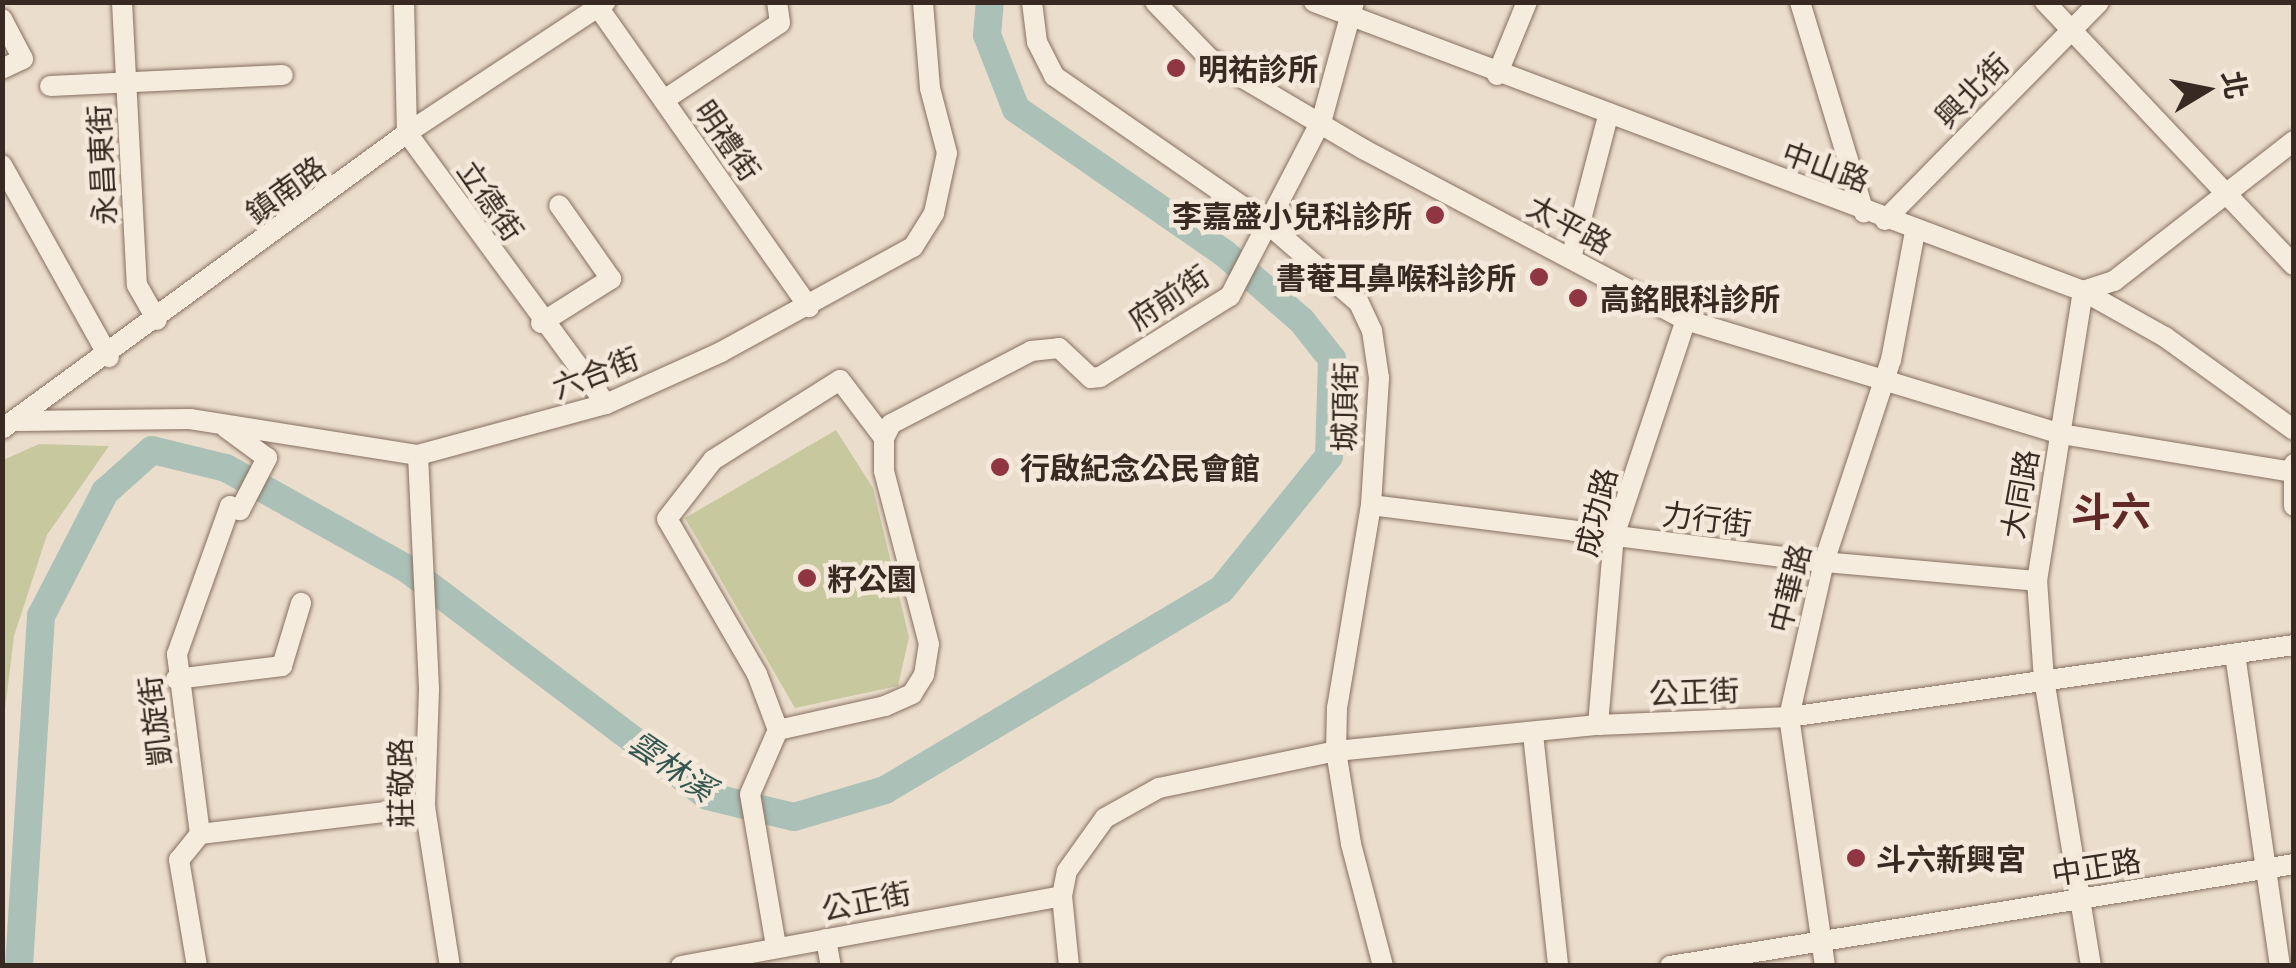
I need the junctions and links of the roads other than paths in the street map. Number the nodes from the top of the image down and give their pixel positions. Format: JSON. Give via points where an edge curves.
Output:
{"nodes":[{"id":1,"x":122,"y":2,"type":"edge"},
{"id":2,"x":404,"y":2,"type":"edge"},
{"id":3,"x":777,"y":2,"type":"edge"},
{"id":4,"x":923,"y":2,"type":"edge"},
{"id":5,"x":1032,"y":2,"type":"edge"},
{"id":6,"x":1155,"y":2,"type":"edge"},
{"id":7,"x":1314,"y":2,"type":"edge"},
{"id":8,"x":1526,"y":2,"type":"edge"},
{"id":9,"x":1822,"y":2,"type":"edge"},
{"id":10,"x":2045,"y":2,"type":"edge"},
{"id":11,"x":2099,"y":2,"type":"edge"},
{"id":12,"x":602,"y":5,"type":"edge"},
{"id":13,"x":1350,"y":9,"type":"edge"},
{"id":14,"x":1802,"y":10,"type":"edge"},
{"id":15,"x":2,"y":18,"type":"edge"},
{"id":16,"x":2074,"y":30,"type":"junction"},
{"id":17,"x":2,"y":69,"type":"edge"},
{"id":18,"x":282,"y":75,"type":"dead end"},
{"id":19,"x":1497,"y":75,"type":"junction"},
{"id":20,"x":127,"y":81,"type":"junction"},
{"id":21,"x":50,"y":86,"type":"dead end"},
{"id":22,"x":664,"y":100,"type":"junction"},
{"id":23,"x":1608,"y":116,"type":"junction"},
{"id":24,"x":1322,"y":119,"type":"junction"},
{"id":25,"x":407,"y":133,"type":"junction"},
{"id":26,"x":2294,"y":141,"type":"edge"},
{"id":27,"x":2,"y":165,"type":"edge"},
{"id":28,"x":2224,"y":194,"type":"junction"},
{"id":29,"x":559,"y":205,"type":"dead end"},
{"id":30,"x":1864,"y":212,"type":"junction"},
{"id":31,"x":1885,"y":220,"type":"junction"},
{"id":32,"x":1268,"y":225,"type":"junction"},
{"id":33,"x":1915,"y":232,"type":"junction"},
{"id":34,"x":1571,"y":258,"type":"junction"},
{"id":35,"x":2294,"y":266,"type":"edge"},
{"id":36,"x":2084,"y":291,"type":"junction"},
{"id":37,"x":809,"y":307,"type":"junction"},
{"id":38,"x":156,"y":320,"type":"junction"},
{"id":39,"x":1686,"y":320,"type":"junction"},
{"id":40,"x":542,"y":324,"type":"junction"},
{"id":41,"x":109,"y":357,"type":"junction"},
{"id":42,"x":1885,"y":379,"type":"junction"},
{"id":43,"x":606,"y":404,"type":"junction"},
{"id":44,"x":10,"y":425,"type":"edge"},
{"id":45,"x":225,"y":427,"type":"junction"},
{"id":46,"x":2294,"y":430,"type":"edge"},
{"id":47,"x":2061,"y":434,"type":"junction"},
{"id":48,"x":884,"y":438,"type":"junction"},
{"id":49,"x":418,"y":454,"type":"junction"},
{"id":50,"x":2294,"y":464,"type":"edge"},
{"id":51,"x":2292,"y":472,"type":"edge"},
{"id":52,"x":1370,"y":505,"type":"junction"},
{"id":53,"x":2294,"y":506,"type":"edge"},
{"id":54,"x":1614,"y":536,"type":"junction"},
{"id":55,"x":1824,"y":562,"type":"junction"},
{"id":56,"x":2037,"y":581,"type":"junction"},
{"id":57,"x":302,"y":603,"type":"dead end"},
{"id":58,"x":2294,"y":645,"type":"edge"},
{"id":59,"x":2235,"y":654,"type":"junction"},
{"id":60,"x":176,"y":680,"type":"junction"},
{"id":61,"x":2044,"y":680,"type":"junction"},
{"id":62,"x":1790,"y":717,"type":"junction"},
{"id":63,"x":1598,"y":726,"type":"junction"},
{"id":64,"x":778,"y":730,"type":"junction"},
{"id":65,"x":1534,"y":734,"type":"junction"},
{"id":66,"x":1336,"y":751,"type":"junction"},
{"id":67,"x":426,"y":807,"type":"junction"},
{"id":68,"x":200,"y":834,"type":"junction"},
{"id":69,"x":2294,"y":864,"type":"edge"},
{"id":70,"x":2264,"y":869,"type":"junction"},
{"id":71,"x":1062,"y":896,"type":"junction"},
{"id":72,"x":2080,"y":899,"type":"junction"},
{"id":73,"x":826,"y":939,"type":"junction"},
{"id":74,"x":1821,"y":940,"type":"junction"},
{"id":75,"x":776,"y":946,"type":"junction"},
{"id":76,"x":743,"y":959,"type":"edge"},
{"id":77,"x":197,"y":966,"type":"edge"},
{"id":78,"x":450,"y":966,"type":"edge"},
{"id":79,"x":681,"y":966,"type":"edge"},
{"id":80,"x":831,"y":966,"type":"edge"},
{"id":81,"x":1069,"y":966,"type":"edge"},
{"id":82,"x":1383,"y":966,"type":"edge"},
{"id":83,"x":1558,"y":966,"type":"edge"},
{"id":84,"x":1670,"y":966,"type":"edge"},
{"id":85,"x":1825,"y":966,"type":"edge"},
{"id":86,"x":2091,"y":966,"type":"edge"},
{"id":87,"x":2280,"y":966,"type":"edge"}],
"edges":[{"from":1,"to":20,"type":"street","name":"永昌東街"},
{"from":2,"to":25,"type":"street"},
{"from":3,"to":22,"type":"street","via":[[780,23]]},
{"from":4,"to":37,"type":"street","name":"六合街","via":[[930,88],[947,153],[934,213],[913,247]]},
{"from":5,"to":32,"type":"street","name":"城頂街","via":[[1037,42],[1054,76]]},
{"from":6,"to":24,"type":"street","name":"太平路","via":[[1209,58]]},
{"from":7,"to":13,"type":"street","name":"中山路"},
{"from":8,"to":19,"type":"street"},
{"from":9,"to":14,"type":"street"},
{"from":10,"to":16,"type":"street"},
{"from":11,"to":16,"type":"street","name":"興北街"},
{"from":12,"to":22,"type":"street","name":"明禮街"},
{"from":12,"to":25,"type":"street","name":"鎮南路"},
{"from":13,"to":19,"type":"street","name":"中山路"},
{"from":13,"to":24,"type":"street","name":"府前街"},
{"from":14,"to":30,"type":"street"},
{"from":15,"to":17,"type":"street","via":[[23,59]]},
{"from":16,"to":28,"type":"street"},
{"from":16,"to":31,"type":"street","name":"興北街"},
{"from":18,"to":20,"type":"street"},
{"from":19,"to":23,"type":"street","name":"中山路"},
{"from":20,"to":21,"type":"street"},
{"from":20,"to":38,"type":"street","name":"永昌東街","via":[[137,285]]},
{"from":22,"to":37,"type":"street","name":"明禮街"},
{"from":23,"to":30,"type":"street","name":"中山路"},
{"from":23,"to":34,"type":"street"},
{"from":24,"to":32,"type":"street","name":"府前街"},
{"from":24,"to":34,"type":"street","name":"太平路","via":[[1363,149]]},
{"from":25,"to":38,"type":"street","name":"鎮南路"},
{"from":25,"to":40,"type":"street","name":"立德街"},
{"from":26,"to":28,"type":"street"},
{"from":27,"to":41,"type":"street"},
{"from":28,"to":35,"type":"street"},
{"from":28,"to":36,"type":"street","via":[[2114,281]]},
{"from":29,"to":40,"type":"street","via":[[612,279]]},
{"from":30,"to":31,"type":"street","name":"中山路"},
{"from":31,"to":33,"type":"street","name":"中山路"},
{"from":32,"to":48,"type":"street","name":"府前街","via":[[1230,296],[1100,377],[1091,378],[1060,348],[1031,351],[902,412]]},
{"from":32,"to":52,"type":"street","name":"城頂街","via":[[1359,303],[1372,331],[1379,378]]},
{"from":33,"to":36,"type":"street","name":"中山路"},
{"from":33,"to":42,"type":"street","name":"中華路"},
{"from":34,"to":39,"type":"street","name":"太平路"},
{"from":36,"to":46,"type":"street","name":"中山路","via":[[2165,337]]},
{"from":36,"to":47,"type":"street","name":"大同路"},
{"from":37,"to":43,"type":"street","name":"六合街"},
{"from":38,"to":41,"type":"street","name":"鎮南路"},
{"from":39,"to":42,"type":"street","name":"太平路"},
{"from":39,"to":54,"type":"street","name":"成功路"},
{"from":40,"to":43,"type":"street","name":"立德街"},
{"from":41,"to":44,"type":"street","name":"鎮南路"},
{"from":42,"to":47,"type":"street","name":"太平路"},
{"from":42,"to":55,"type":"street","name":"中華路"},
{"from":43,"to":49,"type":"street","name":"六合街"},
{"from":44,"to":45,"type":"street","name":"六合街","via":[[190,419]]},
{"from":45,"to":49,"type":"street","name":"六合街"},
{"from":45,"to":60,"type":"street","name":"凱旋街","via":[[267,458],[240,510],[230,506],[177,654]]},
{"from":47,"to":51,"type":"street","name":"太平路"},
{"from":47,"to":56,"type":"street","name":"大同路"},
{"from":48,"to":64,"type":"street","via":[[884,471],[929,644],[924,675],[912,694],[885,706]]},
{"from":48,"to":64,"type":"street","via":[[840,380],[713,460],[667,519],[756,674]]},
{"from":49,"to":67,"type":"street","name":"莊敬路","via":[[429,690]]},
{"from":50,"to":51,"type":"street"},
{"from":51,"to":53,"type":"street"},
{"from":52,"to":54,"type":"street","name":"力行街"},
{"from":52,"to":66,"type":"street","name":"城頂街"},
{"from":54,"to":55,"type":"street","name":"力行街"},
{"from":54,"to":63,"type":"street","name":"成功路"},
{"from":55,"to":56,"type":"street","name":"力行街"},
{"from":55,"to":62,"type":"street","name":"中華路"},
{"from":56,"to":61,"type":"street","name":"大同路"},
{"from":57,"to":60,"type":"street","via":[[282,666]]},
{"from":58,"to":59,"type":"street","name":"公正街"},
{"from":59,"to":61,"type":"street","name":"公正街"},
{"from":59,"to":70,"type":"street"},
{"from":60,"to":68,"type":"street","name":"凱旋街"},
{"from":61,"to":62,"type":"street","name":"公正街"},
{"from":61,"to":72,"type":"street","name":"大同路"},
{"from":62,"to":63,"type":"street","name":"公正街"},
{"from":62,"to":74,"type":"street","name":"中華路"},
{"from":63,"to":65,"type":"street","name":"公正街"},
{"from":64,"to":75,"type":"street","via":[[750,794]]},
{"from":65,"to":66,"type":"street","name":"公正街"},
{"from":65,"to":83,"type":"street"},
{"from":66,"to":71,"type":"street","name":"公正街","via":[[1158,788],[1105,818],[1068,872]]},
{"from":66,"to":82,"type":"street","name":"城頂街","via":[[1350,844]]},
{"from":67,"to":68,"type":"street"},
{"from":67,"to":78,"type":"street","name":"莊敬路"},
{"from":68,"to":77,"type":"street","via":[[178,860]]},
{"from":69,"to":70,"type":"street","name":"中正路"},
{"from":70,"to":72,"type":"street","name":"中正路"},
{"from":70,"to":87,"type":"street"},
{"from":71,"to":73,"type":"street","name":"公正街"},
{"from":71,"to":81,"type":"street"},
{"from":72,"to":74,"type":"street","name":"中正路"},
{"from":72,"to":86,"type":"street","name":"大同路"},
{"from":73,"to":75,"type":"street","name":"公正街"},
{"from":73,"to":80,"type":"street"},
{"from":74,"to":84,"type":"street","name":"中正路"},
{"from":74,"to":85,"type":"street","name":"中華路"},
{"from":75,"to":76,"type":"street","name":"公正街"},
{"from":76,"to":79,"type":"street","name":"公正街"}]}
